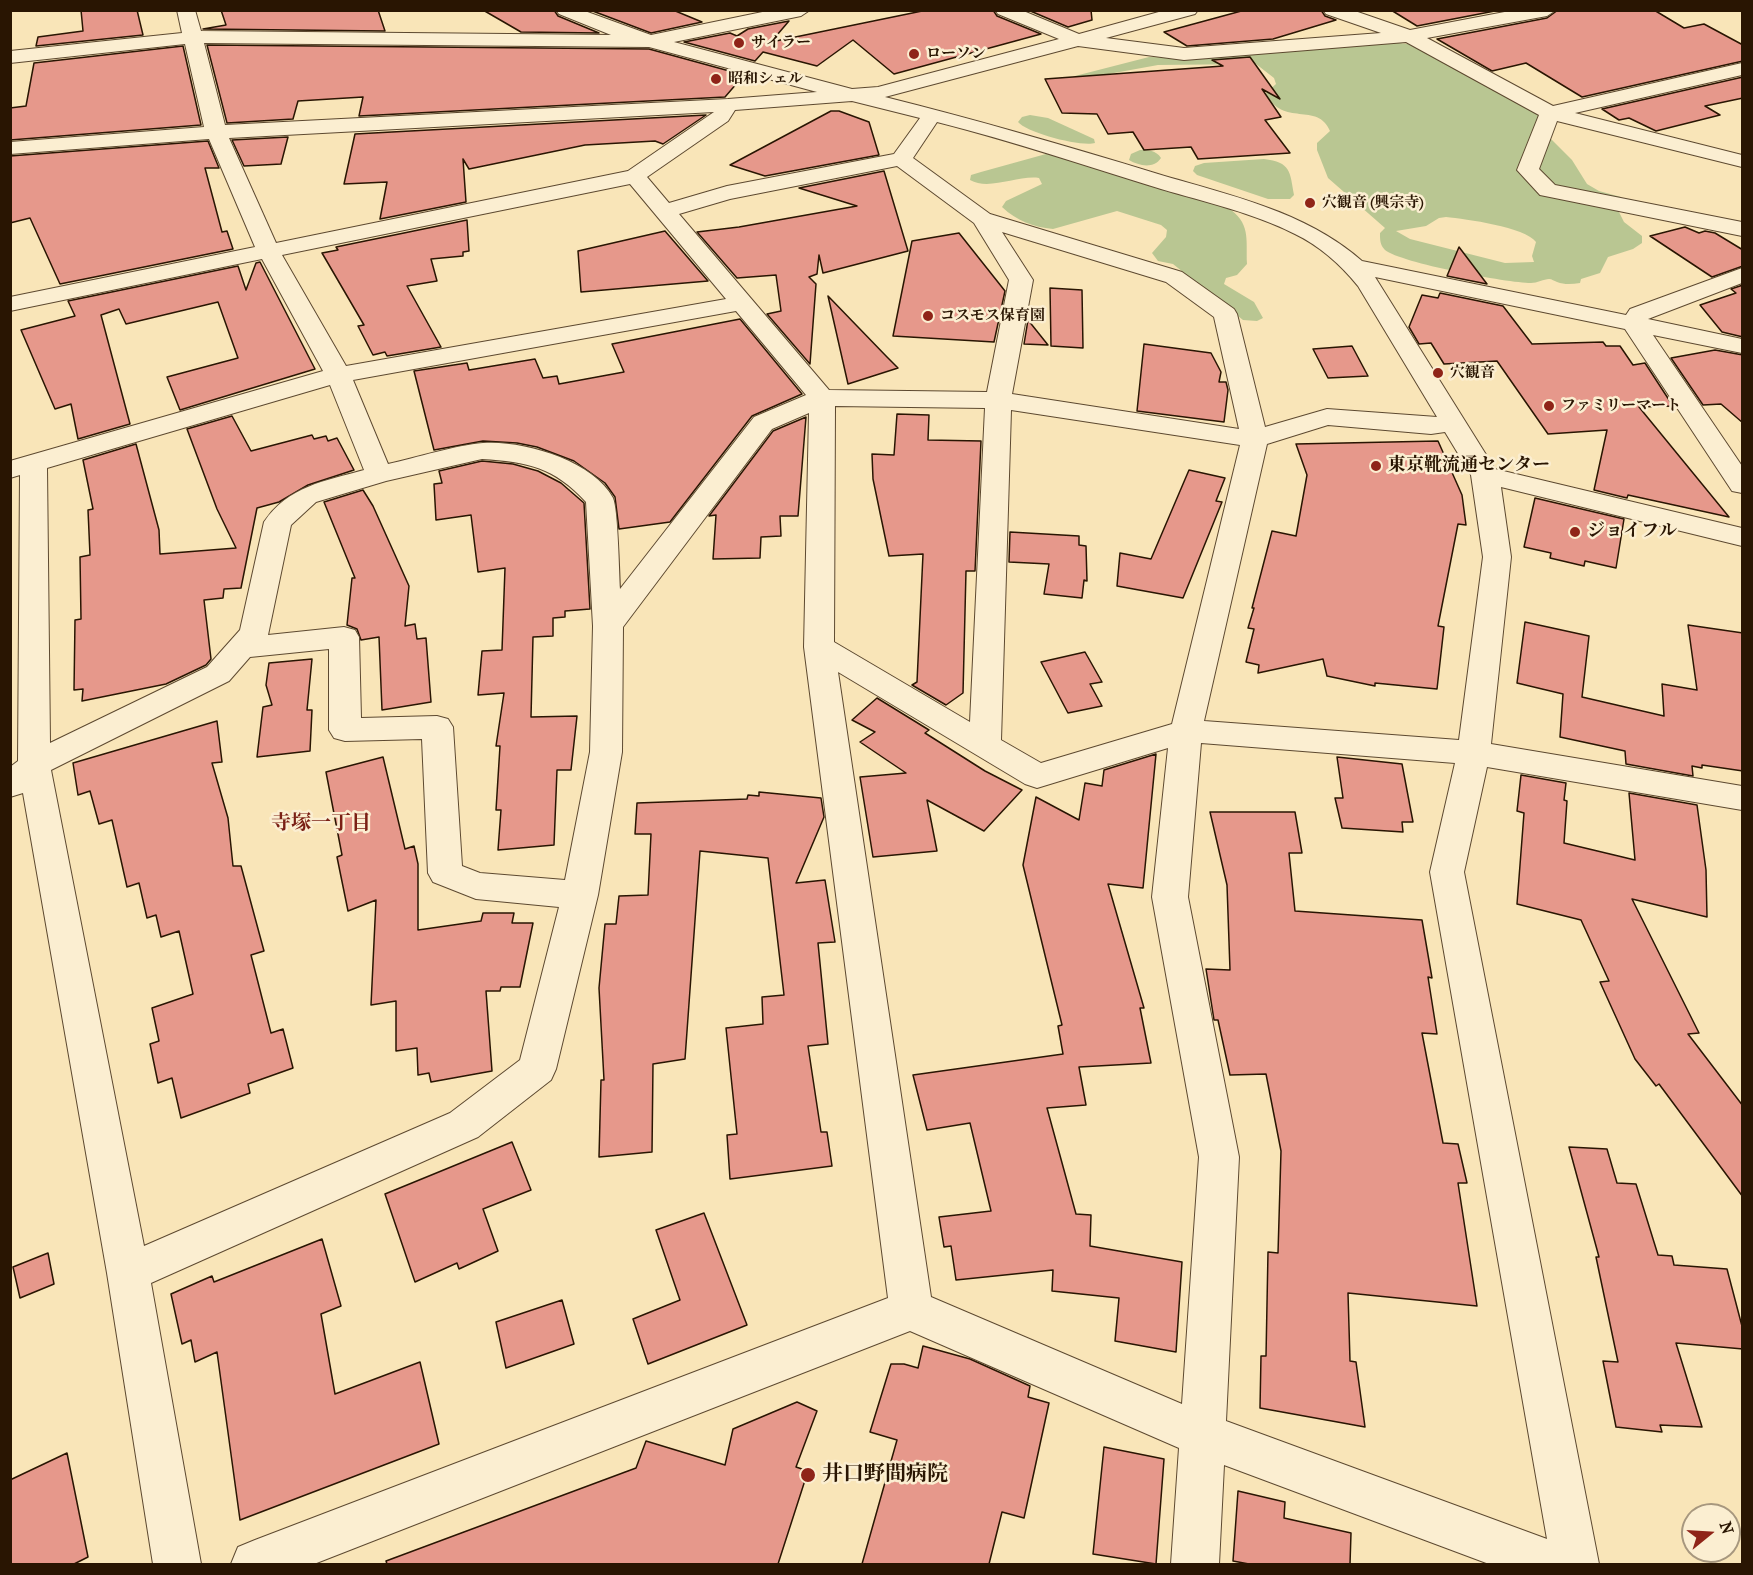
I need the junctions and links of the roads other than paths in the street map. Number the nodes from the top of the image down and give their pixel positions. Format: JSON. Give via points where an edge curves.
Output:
{"nodes":[{"id":1,"x":186,"y":10,"type":"edge"},
{"id":2,"x":566,"y":10,"type":"edge"},
{"id":3,"x":801,"y":10,"type":"edge"},
{"id":4,"x":1004,"y":10,"type":"edge"},
{"id":5,"x":1190,"y":10,"type":"edge"},
{"id":6,"x":1332,"y":10,"type":"edge"},
{"id":7,"x":1547,"y":10,"type":"edge"},
{"id":8,"x":1410,"y":36,"type":"junction"},
{"id":9,"x":193,"y":38,"type":"junction"},
{"id":10,"x":1078,"y":40,"type":"junction"},
{"id":11,"x":650,"y":41,"type":"junction"},
{"id":12,"x":10,"y":57,"type":"edge"},
{"id":13,"x":1743,"y":69,"type":"edge"},
{"id":14,"x":851,"y":95,"type":"junction"},
{"id":15,"x":728,"y":105,"type":"junction"},
{"id":16,"x":1550,"y":113,"type":"junction"},
{"id":17,"x":932,"y":115,"type":"junction"},
{"id":18,"x":216,"y":132,"type":"junction"},
{"id":19,"x":10,"y":148,"type":"edge"},
{"id":20,"x":901,"y":159,"type":"junction"},
{"id":21,"x":1743,"y":161,"type":"edge"},
{"id":22,"x":634,"y":176,"type":"junction"},
{"id":23,"x":664,"y":211,"type":"junction"},
{"id":24,"x":982,"y":219,"type":"junction"},
{"id":25,"x":1743,"y":230,"type":"edge"},
{"id":26,"x":269,"y":252,"type":"junction"},
{"id":27,"x":1354,"y":266,"type":"junction"},
{"id":28,"x":1743,"y":275,"type":"edge"},
{"id":29,"x":742,"y":303,"type":"junction"},
{"id":30,"x":10,"y":304,"type":"edge"},
{"id":31,"x":1633,"y":323,"type":"junction"},
{"id":32,"x":1743,"y":346,"type":"edge"},
{"id":33,"x":338,"y":375,"type":"junction"},
{"id":34,"x":822,"y":398,"type":"junction"},
{"id":35,"x":998,"y":400,"type":"junction"},
{"id":36,"x":1454,"y":423,"type":"junction"},
{"id":37,"x":1255,"y":439,"type":"junction"},
{"id":38,"x":22,"y":467,"type":"edge"},
{"id":39,"x":379,"y":474,"type":"junction"},
{"id":40,"x":1485,"y":475,"type":"junction"},
{"id":41,"x":1743,"y":485,"type":"edge"},
{"id":42,"x":1743,"y":537,"type":"edge"},
{"id":43,"x":608,"y":626,"type":"junction"},
{"id":44,"x":819,"y":647,"type":"junction"},
{"id":45,"x":242,"y":648,"type":"junction"},
{"id":46,"x":1186,"y":732,"type":"junction"},
{"id":47,"x":985,"y":744,"type":"junction"},
{"id":48,"x":1474,"y":753,"type":"junction"},
{"id":49,"x":22,"y":775,"type":"edge"},
{"id":50,"x":1743,"y":798,"type":"edge"},
{"id":51,"x":580,"y":895,"type":"junction"},
{"id":52,"x":128,"y":1273,"type":"junction"},
{"id":53,"x":910,"y":1310,"type":"junction"},
{"id":54,"x":1203,"y":1436,"type":"junction"},
{"id":55,"x":177,"y":1564,"type":"edge"},
{"id":56,"x":255,"y":1564,"type":"edge"},
{"id":57,"x":1195,"y":1564,"type":"edge"},
{"id":58,"x":1551,"y":1564,"type":"edge"},
{"id":59,"x":1575,"y":1564,"type":"edge"}],
"edges":[{"from":1,"to":9,"type":"street"},
{"from":2,"to":11,"type":"street"},
{"from":3,"to":11,"type":"street"},
{"from":4,"to":10,"type":"street"},
{"from":5,"to":10,"type":"street"},
{"from":6,"to":8,"type":"street"},
{"from":7,"to":8,"type":"street"},
{"from":8,"to":10,"type":"street","via":[[1184,54]]},
{"from":8,"to":16,"type":"street"},
{"from":9,"to":11,"type":"street"},
{"from":9,"to":12,"type":"street"},
{"from":9,"to":18,"type":"street"},
{"from":10,"to":14,"type":"street","via":[[914,85]]},
{"from":11,"to":14,"type":"street"},
{"from":13,"to":16,"type":"street"},
{"from":14,"to":15,"type":"street"},
{"from":14,"to":17,"type":"street"},
{"from":15,"to":18,"type":"street"},
{"from":15,"to":22,"type":"street","via":[[721,117]]},
{"from":16,"to":21,"type":"street"},
{"from":16,"to":25,"type":"street","via":[[1528,170],[1548,190]]},
{"from":17,"to":20,"type":"street"},
{"from":17,"to":27,"type":"street","via":[[996,131],[1272,217],[1311,234]]},
{"from":18,"to":19,"type":"street"},
{"from":18,"to":26,"type":"street"},
{"from":20,"to":23,"type":"street","via":[[727,193]]},
{"from":20,"to":24,"type":"street"},
{"from":22,"to":23,"type":"street"},
{"from":22,"to":26,"type":"street"},
{"from":23,"to":29,"type":"street"},
{"from":24,"to":35,"type":"street","via":[[1021,280]]},
{"from":24,"to":37,"type":"street","via":[[1174,277],[1225,314]]},
{"from":26,"to":30,"type":"street"},
{"from":26,"to":33,"type":"street"},
{"from":27,"to":31,"type":"street"},
{"from":27,"to":36,"type":"street"},
{"from":28,"to":31,"type":"street","via":[[1640,314]]},
{"from":29,"to":33,"type":"street"},
{"from":29,"to":34,"type":"street"},
{"from":31,"to":32,"type":"street"},
{"from":31,"to":41,"type":"street"},
{"from":33,"to":38,"type":"street"},
{"from":33,"to":39,"type":"street"},
{"from":34,"to":35,"type":"street"},
{"from":34,"to":43,"type":"street","via":[[763,423]]},
{"from":34,"to":44,"type":"street"},
{"from":35,"to":37,"type":"street"},
{"from":35,"to":47,"type":"street"},
{"from":36,"to":37,"type":"street","via":[[1431,426],[1327,417]]},
{"from":36,"to":40,"type":"street"},
{"from":37,"to":46,"type":"street"},
{"from":38,"to":49,"type":"street"},
{"from":39,"to":43,"type":"street","via":[[482,451],[517,453],[552,462],[579,478],[600,500]]},
{"from":39,"to":45,"type":"street","via":[[306,496],[278,522],[254,633]]},
{"from":40,"to":42,"type":"street"},
{"from":40,"to":48,"type":"street","via":[[1497,557]]},
{"from":43,"to":51,"type":"street","via":[[606,752]]},
{"from":44,"to":47,"type":"street"},
{"from":44,"to":53,"type":"street"},
{"from":45,"to":49,"type":"street","via":[[218,674]]},
{"from":45,"to":51,"type":"street","via":[[344,637],[345,730],[437,727],[446,873],[476,886]]},
{"from":46,"to":47,"type":"street","via":[[1037,776]]},
{"from":46,"to":48,"type":"street"},
{"from":46,"to":54,"type":"street","via":[[1170,897],[1219,1157]]},
{"from":48,"to":50,"type":"street"},
{"from":48,"to":59,"type":"street","via":[[1447,872]]},
{"from":49,"to":52,"type":"street"},
{"from":51,"to":52,"type":"street","via":[[537,1069],[464,1125]]},
{"from":52,"to":55,"type":"street"},
{"from":53,"to":54,"type":"street"},
{"from":53,"to":56,"type":"street"},
{"from":54,"to":57,"type":"street"},
{"from":54,"to":58,"type":"street"}]}
